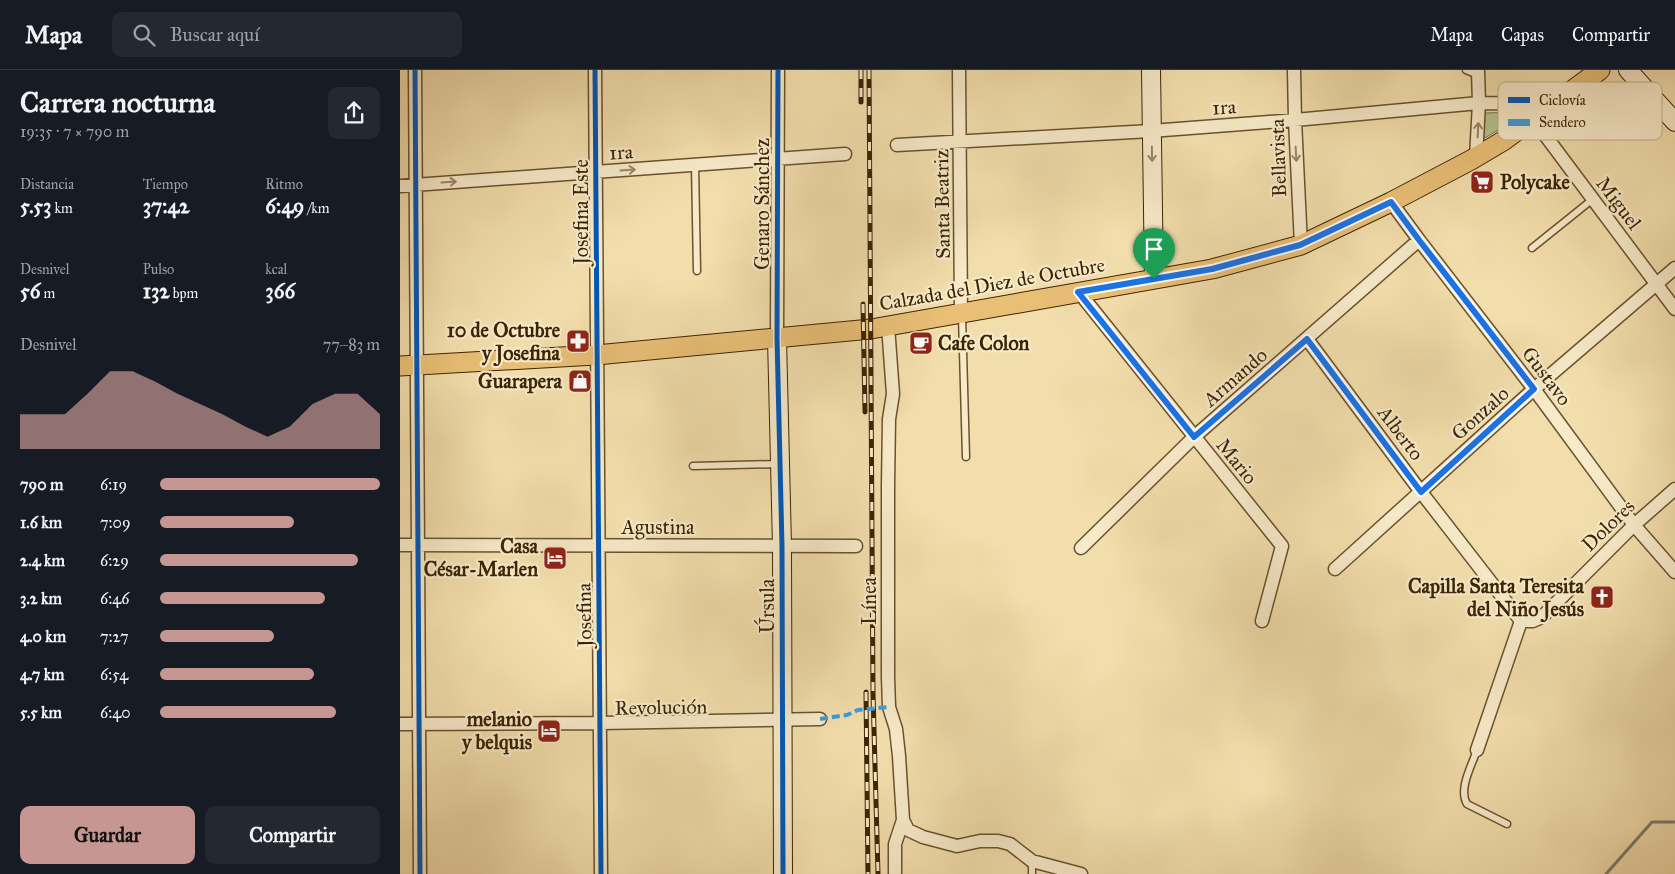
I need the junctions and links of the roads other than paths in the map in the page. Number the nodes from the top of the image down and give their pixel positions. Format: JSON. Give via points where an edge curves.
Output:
{"nodes":[{"id":1,"x":415,"y":70,"type":"edge"},
{"id":2,"x":595,"y":70,"type":"edge"},
{"id":3,"x":778,"y":70,"type":"edge"},
{"id":4,"x":959,"y":70,"type":"edge"},
{"id":5,"x":1151,"y":70,"type":"edge"},
{"id":6,"x":1294,"y":70,"type":"edge"},
{"id":7,"x":1600,"y":70,"type":"edge"},
{"id":8,"x":1628,"y":70,"type":"edge"},
{"id":9,"x":1644,"y":70,"type":"edge"},
{"id":10,"x":1474,"y":72,"type":"edge"},
{"id":11,"x":1584,"y":82,"type":"edge"},
{"id":12,"x":1639,"y":82,"type":"edge"},
{"id":13,"x":1655,"y":82,"type":"edge"},
{"id":14,"x":1662,"y":90,"type":"edge"},
{"id":15,"x":1479,"y":104,"type":"junction"},
{"id":16,"x":1498,"y":104,"type":"edge"},
{"id":17,"x":1675,"y":104,"type":"edge"},
{"id":18,"x":1662,"y":108,"type":"edge"},
{"id":19,"x":1295,"y":120,"type":"junction"},
{"id":20,"x":1675,"y":122,"type":"edge"},
{"id":21,"x":1152,"y":131,"type":"junction"},
{"id":22,"x":1504,"y":140,"type":"edge"},
{"id":23,"x":1549,"y":140,"type":"edge"},
{"id":24,"x":960,"y":141,"type":"junction"},
{"id":25,"x":896,"y":145,"type":"dead end"},
{"id":26,"x":845,"y":154,"type":"dead end"},
{"id":27,"x":1476,"y":157,"type":"junction"},
{"id":28,"x":777,"y":160,"type":"junction"},
{"id":29,"x":695,"y":165,"type":"junction"},
{"id":30,"x":596,"y":172,"type":"junction"},
{"id":31,"x":416,"y":185,"type":"junction"},
{"id":32,"x":400,"y":186,"type":"edge"},
{"id":33,"x":1593,"y":199,"type":"junction"},
{"id":34,"x":1391,"y":202,"type":"junction"},
{"id":35,"x":1419,"y":240,"type":"junction"},
{"id":36,"x":1300,"y":245,"type":"junction"},
{"id":37,"x":1532,"y":248,"type":"dead end"},
{"id":38,"x":1675,"y":268,"type":"edge"},
{"id":39,"x":697,"y":271,"type":"dead end"},
{"id":40,"x":1154,"y":279,"type":"junction"},
{"id":41,"x":1657,"y":284,"type":"junction"},
{"id":42,"x":1078,"y":292,"type":"junction"},
{"id":43,"x":1675,"y":309,"type":"edge"},
{"id":44,"x":962,"y":313,"type":"junction"},
{"id":45,"x":888,"y":326,"type":"junction"},
{"id":46,"x":777,"y":338,"type":"junction"},
{"id":47,"x":1307,"y":339,"type":"junction"},
{"id":48,"x":596,"y":355,"type":"junction"},
{"id":49,"x":409,"y":366,"type":"edge"},
{"id":50,"x":1534,"y":389,"type":"junction"},
{"id":51,"x":1194,"y":437,"type":"junction"},
{"id":52,"x":966,"y":457,"type":"dead end"},
{"id":53,"x":780,"y":464,"type":"junction"},
{"id":54,"x":693,"y":466,"type":"dead end"},
{"id":55,"x":1675,"y":489,"type":"edge"},
{"id":56,"x":1421,"y":492,"type":"junction"},
{"id":57,"x":1634,"y":525,"type":"junction"},
{"id":58,"x":400,"y":545,"type":"edge"},
{"id":59,"x":418,"y":545,"type":"junction"},
{"id":60,"x":598,"y":545,"type":"junction"},
{"id":61,"x":782,"y":546,"type":"junction"},
{"id":62,"x":856,"y":546,"type":"dead end"},
{"id":63,"x":1081,"y":548,"type":"dead end"},
{"id":64,"x":1334,"y":569,"type":"dead end"},
{"id":65,"x":1675,"y":572,"type":"edge"},
{"id":66,"x":1262,"y":621,"type":"dead end"},
{"id":67,"x":1521,"y":621,"type":"junction"},
{"id":68,"x":782,"y":719,"type":"junction"},
{"id":69,"x":820,"y":719,"type":"dead end"},
{"id":70,"x":601,"y":723,"type":"junction"},
{"id":71,"x":400,"y":724,"type":"edge"},
{"id":72,"x":420,"y":724,"type":"junction"},
{"id":73,"x":1477,"y":750,"type":"joint"},
{"id":74,"x":903,"y":820,"type":"junction"},
{"id":75,"x":1507,"y":824,"type":"dead end"},
{"id":76,"x":1032,"y":860,"type":"junction"},
{"id":77,"x":420,"y":874,"type":"edge"},
{"id":78,"x":601,"y":874,"type":"edge"},
{"id":79,"x":784,"y":874,"type":"edge"},
{"id":80,"x":895,"y":874,"type":"edge"},
{"id":81,"x":1032,"y":874,"type":"edge"},
{"id":82,"x":1081,"y":874,"type":"edge"}],
"edges":[{"from":1,"to":31,"type":"street"},
{"from":2,"to":30,"type":"street","name":"Josefina Este"},
{"from":3,"to":28,"type":"street","name":"Genaro Sánchez"},
{"from":4,"to":24,"type":"street","name":"Santa Beatriz"},
{"from":5,"to":21,"type":"street"},
{"from":6,"to":19,"type":"street","name":"Bellavista"},
{"from":7,"to":11,"type":"main road","name":"Calzada del Diez de Octubre"},
{"from":8,"to":12,"type":"street"},
{"from":9,"to":13,"type":"street"},
{"from":10,"to":15,"type":"street"},
{"from":14,"to":17,"type":"street"},
{"from":15,"to":16,"type":"street","name":"1ra"},
{"from":15,"to":19,"type":"street","name":"1ra"},
{"from":27,"to":15,"type":"street","one_way":true},
{"from":18,"to":20,"type":"street"},
{"from":19,"to":21,"type":"street","name":"1ra"},
{"from":19,"to":36,"type":"street","name":"Bellavista","one_way":true},
{"from":21,"to":24,"type":"street","name":"1ra"},
{"from":21,"to":40,"type":"street","one_way":true},
{"from":22,"to":27,"type":"main road","name":"Calzada del Diez de Octubre"},
{"from":23,"to":33,"type":"street","name":"Miguel"},
{"from":24,"to":25,"type":"street","name":"1ra"},
{"from":24,"to":44,"type":"street","name":"Santa Beatriz"},
{"from":26,"to":28,"type":"street","name":"1ra"},
{"from":27,"to":34,"type":"main road","name":"Calzada del Diez de Octubre"},
{"from":28,"to":29,"type":"street","name":"1ra"},
{"from":28,"to":46,"type":"street","name":"Genaro Sánchez"},
{"from":30,"to":29,"type":"street","name":"1ra","one_way":true},
{"from":29,"to":39,"type":"lane"},
{"from":31,"to":30,"type":"street","name":"1ra","one_way":true},
{"from":30,"to":48,"type":"street","name":"Josefina Este"},
{"from":31,"to":32,"type":"street","name":"1ra"},
{"from":31,"to":49,"type":"street"},
{"from":33,"to":37,"type":"lane"},
{"from":33,"to":41,"type":"street","name":"Miguel"},
{"from":34,"to":35,"type":"street","name":"Gustavo"},
{"from":34,"to":36,"type":"main road","name":"Calzada del Diez de Octubre"},
{"from":35,"to":47,"type":"street","name":"Armando"},
{"from":35,"to":50,"type":"street","name":"Gustavo"},
{"from":36,"to":40,"type":"main road","name":"Calzada del Diez de Octubre","via":[[1220,267]]},
{"from":38,"to":41,"type":"street","name":"Gonzalo"},
{"from":40,"to":42,"type":"main road","name":"Calzada del Diez de Octubre"},
{"from":41,"to":43,"type":"street","name":"Miguel"},
{"from":41,"to":50,"type":"street","name":"Gonzalo"},
{"from":42,"to":44,"type":"main road","name":"Calzada del Diez de Octubre"},
{"from":42,"to":51,"type":"street","name":"Mario"},
{"from":44,"to":45,"type":"main road","name":"Calzada del Diez de Octubre"},
{"from":44,"to":52,"type":"lane","name":"Santa Beatriz"},
{"from":45,"to":46,"type":"main road","name":"Calzada del Diez de Octubre"},
{"from":45,"to":74,"type":"street","name":"Línea","via":[[894,394],[889,418],[888,677],[889,707],[899,756]]},
{"from":46,"to":48,"type":"main road","name":"Calzada del Diez de Octubre"},
{"from":46,"to":53,"type":"street","name":"Úrsula"},
{"from":47,"to":51,"type":"street","name":"Armando"},
{"from":47,"to":56,"type":"street","name":"Alberto"},
{"from":48,"to":49,"type":"main road","name":"Calzada del Diez de Octubre"},
{"from":48,"to":60,"type":"street","name":"Josefina"},
{"from":49,"to":59,"type":"street"},
{"from":50,"to":56,"type":"street","name":"Gonzalo"},
{"from":50,"to":57,"type":"street","name":"Gustavo"},
{"from":51,"to":63,"type":"street","name":"Armando"},
{"from":51,"to":66,"type":"street","name":"Mario","via":[[1282,546]]},
{"from":53,"to":54,"type":"lane"},
{"from":53,"to":61,"type":"street","name":"Úrsula"},
{"from":55,"to":57,"type":"street","name":"Dolores"},
{"from":56,"to":64,"type":"street","name":"Gonzalo"},
{"from":56,"to":67,"type":"street","name":"Alberto"},
{"from":57,"to":65,"type":"street","name":"Gustavo"},
{"from":57,"to":67,"type":"street","name":"Dolores","via":[[1542,616],[1533,621]]},
{"from":58,"to":59,"type":"street","name":"Agustina"},
{"from":59,"to":60,"type":"street","name":"Agustina"},
{"from":59,"to":72,"type":"street"},
{"from":60,"to":61,"type":"street","name":"Agustina"},
{"from":60,"to":70,"type":"street","name":"Josefina"},
{"from":61,"to":62,"type":"street","name":"Agustina"},
{"from":61,"to":68,"type":"street","name":"Úrsula"},
{"from":67,"to":73,"type":"street"},
{"from":68,"to":69,"type":"street","name":"Revolución"},
{"from":68,"to":70,"type":"street","name":"Revolución"},
{"from":68,"to":79,"type":"street","name":"Úrsula"},
{"from":70,"to":72,"type":"street","name":"Revolución"},
{"from":70,"to":78,"type":"street","name":"Josefina"},
{"from":71,"to":72,"type":"street","name":"Revolución"},
{"from":72,"to":77,"type":"street"},
{"from":73,"to":75,"type":"lane","via":[[1464,789],[1464,799],[1467,804]]},
{"from":74,"to":76,"type":"street","via":[[908,830],[923,837],[957,846],[998,841],[1010,844]]},
{"from":74,"to":80,"type":"street","name":"Línea","via":[[895,844]]},
{"from":76,"to":81,"type":"lane"},
{"from":76,"to":82,"type":"street"}]}
